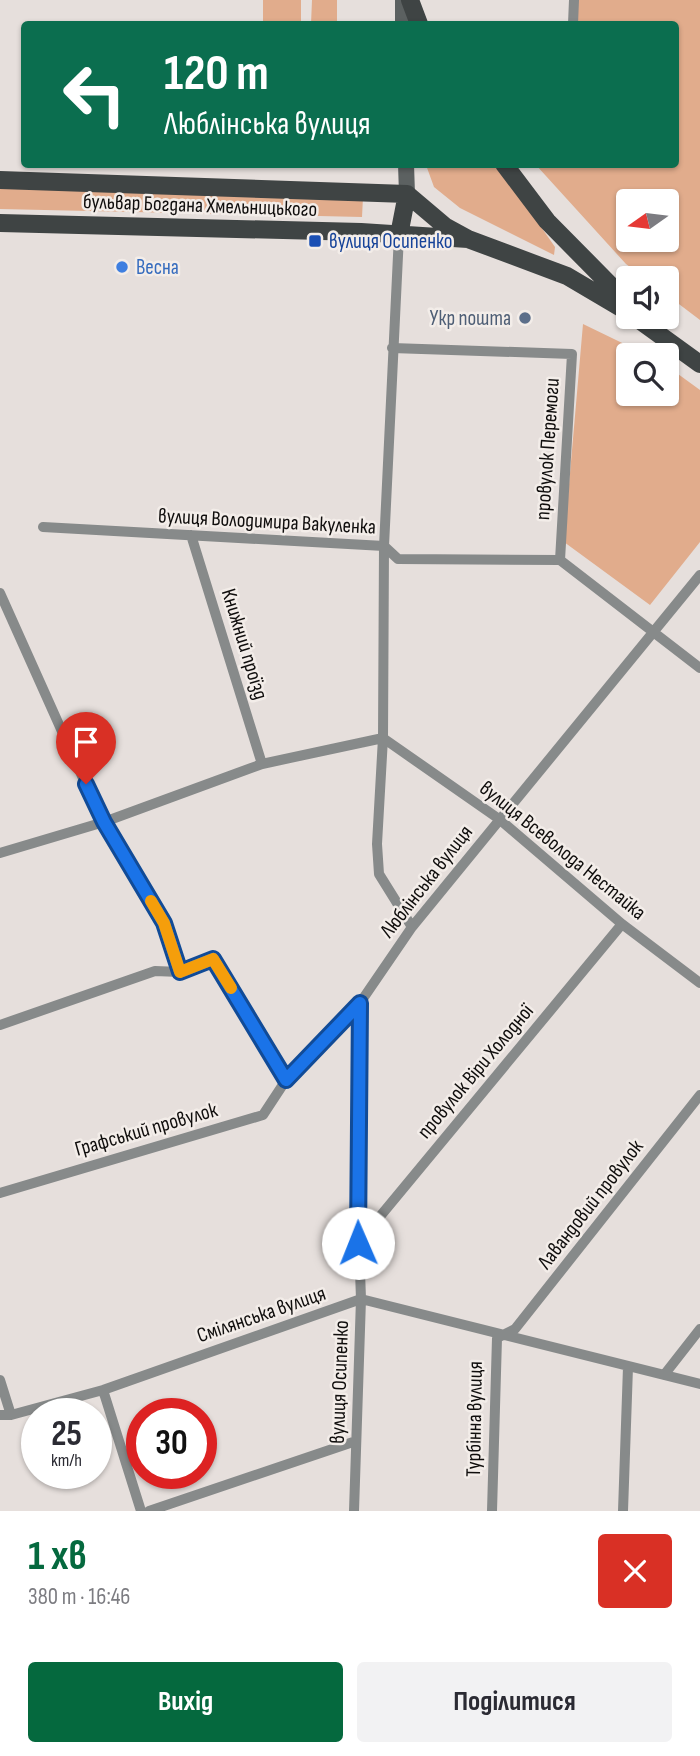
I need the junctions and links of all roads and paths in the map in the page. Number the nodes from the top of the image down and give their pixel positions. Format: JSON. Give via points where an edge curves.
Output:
{"nodes":[{"id":1,"x":403,"y":0,"type":"edge"},
{"id":2,"x":410,"y":0,"type":"edge"},
{"id":3,"x":574,"y":0,"type":"edge"},
{"id":4,"x":403,"y":21,"type":"edge"},
{"id":5,"x":418,"y":21,"type":"edge"},
{"id":6,"x":573,"y":21,"type":"edge"},
{"id":7,"x":406,"y":168,"type":"edge"},
{"id":8,"x":507,"y":168,"type":"edge"},
{"id":9,"x":0,"y":180,"type":"edge"},
{"id":10,"x":407,"y":194,"type":"junction"},
{"id":11,"x":0,"y":222,"type":"edge"},
{"id":12,"x":399,"y":235,"type":"junction"},
{"id":13,"x":468,"y":239,"type":"junction"},
{"id":14,"x":616,"y":291,"type":"edge"},
{"id":15,"x":616,"y":305,"type":"edge"},
{"id":16,"x":653,"y":329,"type":"edge"},
{"id":17,"x":657,"y":329,"type":"edge"},
{"id":18,"x":668,"y":339,"type":"junction"},
{"id":19,"x":392,"y":348,"type":"junction"},
{"id":20,"x":700,"y":364,"type":"edge"},
{"id":21,"x":43,"y":527,"type":"dead end"},
{"id":22,"x":191,"y":535,"type":"junction"},
{"id":23,"x":384,"y":546,"type":"junction"},
{"id":24,"x":559,"y":560,"type":"junction"},
{"id":25,"x":700,"y":575,"type":"edge"},
{"id":26,"x":0,"y":593,"type":"edge"},
{"id":27,"x":654,"y":631,"type":"junction"},
{"id":28,"x":700,"y":668,"type":"edge"},
{"id":29,"x":383,"y":738,"type":"junction"},
{"id":30,"x":262,"y":764,"type":"junction"},
{"id":31,"x":499,"y":819,"type":"junction"},
{"id":32,"x":104,"y":822,"type":"junction"},
{"id":33,"x":0,"y":852,"type":"edge"},
{"id":34,"x":622,"y":924,"type":"junction"},
{"id":35,"x":412,"y":926,"type":"junction"},
{"id":36,"x":180,"y":972,"type":"junction"},
{"id":37,"x":700,"y":983,"type":"edge"},
{"id":38,"x":360,"y":1003,"type":"junction"},
{"id":39,"x":0,"y":1025,"type":"edge"},
{"id":40,"x":286,"y":1080,"type":"junction"},
{"id":41,"x":700,"y":1095,"type":"edge"},
{"id":42,"x":0,"y":1193,"type":"edge"},
{"id":43,"x":358,"y":1243,"type":"junction"},
{"id":44,"x":361,"y":1299,"type":"junction"},
{"id":45,"x":700,"y":1329,"type":"edge"},
{"id":46,"x":508,"y":1335,"type":"junction"},
{"id":47,"x":628,"y":1367,"type":"junction"},
{"id":48,"x":664,"y":1375,"type":"junction"},
{"id":49,"x":0,"y":1380,"type":"edge"},
{"id":50,"x":700,"y":1384,"type":"edge"},
{"id":51,"x":103,"y":1390,"type":"junction"},
{"id":52,"x":6,"y":1415,"type":"edge"},
{"id":53,"x":356,"y":1441,"type":"junction"},
{"id":54,"x":141,"y":1511,"type":"edge"},
{"id":55,"x":149,"y":1511,"type":"edge"},
{"id":56,"x":354,"y":1511,"type":"edge"},
{"id":57,"x":492,"y":1511,"type":"edge"},
{"id":58,"x":623,"y":1511,"type":"edge"}],
"edges":[{"from":1,"to":4,"type":"main road"},
{"from":2,"to":5,"type":"main road"},
{"from":3,"to":6,"type":"street"},
{"from":7,"to":10,"type":"main road"},
{"from":8,"to":14,"type":"main road","via":[[547,221]]},
{"from":9,"to":10,"type":"main road","name":"бульвар Богдана Хмельницького"},
{"from":10,"to":12,"type":"main road"},
{"from":10,"to":13,"type":"main road","via":[[436,220]]},
{"from":11,"to":12,"type":"main road","name":"бульвар Богдана Хмельницького"},
{"from":12,"to":13,"type":"main road","name":"бульвар Богдана Хмельницького"},
{"from":12,"to":19,"type":"street"},
{"from":13,"to":15,"type":"main road","via":[[567,276]]},
{"from":16,"to":18,"type":"main road"},
{"from":17,"to":18,"type":"main road"},
{"from":18,"to":20,"type":"main road"},
{"from":19,"to":23,"type":"street"},
{"from":19,"to":24,"type":"street","name":"провулок Перемоги","via":[[572,354]]},
{"from":21,"to":22,"type":"street","name":"вулиця Володимира Вакуленка"},
{"from":22,"to":23,"type":"street","name":"вулиця Володимира Вакуленка"},
{"from":22,"to":30,"type":"street","name":"Книжний проїзд"},
{"from":23,"to":24,"type":"street","name":"вулиця Володимира Вакуленка","via":[[398,559]]},
{"from":23,"to":29,"type":"street"},
{"from":24,"to":27,"type":"street"},
{"from":25,"to":27,"type":"street","name":"Люблінська вулиця"},
{"from":26,"to":32,"type":"street"},
{"from":27,"to":28,"type":"street"},
{"from":27,"to":31,"type":"street","name":"Люблінська вулиця"},
{"from":29,"to":30,"type":"street"},
{"from":29,"to":31,"type":"street","name":"вулиця Всеволода Нестайка"},
{"from":29,"to":35,"type":"street","via":[[379,874]]},
{"from":30,"to":32,"type":"street"},
{"from":31,"to":34,"type":"street","name":"вулиця Всеволода Нестайка"},
{"from":31,"to":35,"type":"street","name":"Люблінська вулиця"},
{"from":32,"to":33,"type":"street"},
{"from":32,"to":36,"type":"street","via":[[164,923]]},
{"from":34,"to":37,"type":"street","name":"вулиця Всеволода Нестайка"},
{"from":34,"to":43,"type":"street","name":"провулок Віри Холодної"},
{"from":35,"to":38,"type":"street","name":"Люблінська вулиця"},
{"from":36,"to":39,"type":"street","via":[[155,971]]},
{"from":36,"to":40,"type":"street","via":[[213,959]]},
{"from":38,"to":40,"type":"street","name":"Люблінська вулиця"},
{"from":38,"to":43,"type":"street","name":"вулиця Осипенко"},
{"from":40,"to":42,"type":"street","name":"Графський провулок","via":[[263,1115]]},
{"from":41,"to":46,"type":"street","name":"Лавандовий провулок"},
{"from":43,"to":44,"type":"street","name":"вулиця Осипенко"},
{"from":44,"to":46,"type":"street"},
{"from":44,"to":51,"type":"street","name":"Смілянська вулиця"},
{"from":44,"to":53,"type":"street","name":"вулиця Осипенко"},
{"from":45,"to":48,"type":"street"},
{"from":46,"to":47,"type":"street"},
{"from":46,"to":57,"type":"street","name":"Турбінна вулиця","via":[[497,1339],[495,1345]]},
{"from":47,"to":48,"type":"street"},
{"from":47,"to":58,"type":"street"},
{"from":48,"to":50,"type":"street"},
{"from":49,"to":52,"type":"street"},
{"from":51,"to":52,"type":"street","name":"Смілянська вулиця"},
{"from":51,"to":54,"type":"street"},
{"from":53,"to":55,"type":"street"},
{"from":53,"to":56,"type":"street","name":"вулиця Осипенко"}]}
